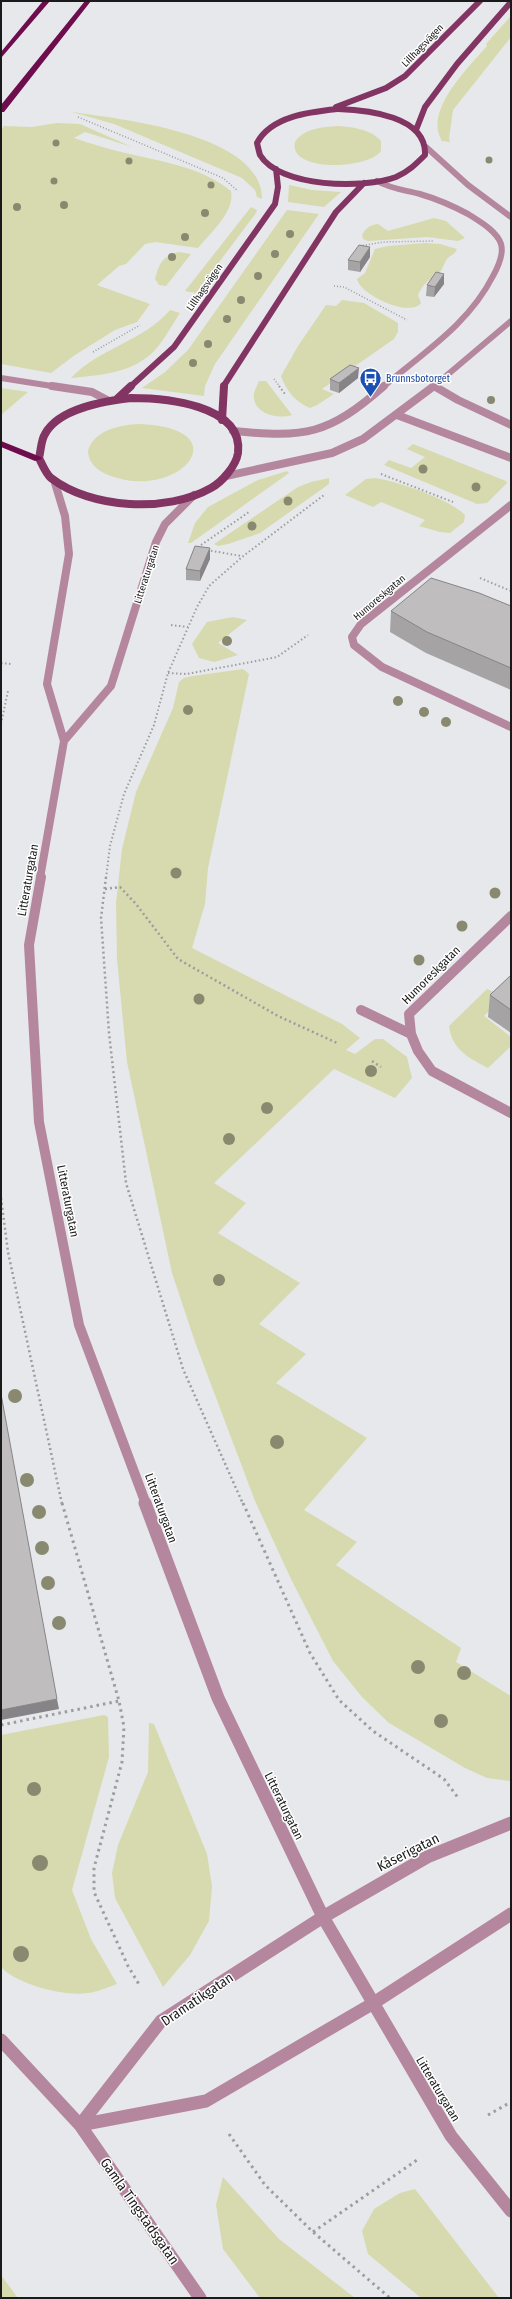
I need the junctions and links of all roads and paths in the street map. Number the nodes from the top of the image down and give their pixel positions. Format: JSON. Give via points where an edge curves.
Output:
{"nodes":[{"id":1,"x":47,"y":1,"type":"edge"},
{"id":2,"x":88,"y":1,"type":"edge"},
{"id":3,"x":480,"y":1,"type":"edge"},
{"id":4,"x":511,"y":2,"type":"edge"},
{"id":5,"x":1,"y":56,"type":"edge"},
{"id":6,"x":1,"y":110,"type":"edge"},
{"id":7,"x":326,"y":110,"type":"junction"},
{"id":8,"x":78,"y":117,"type":"dead end"},
{"id":9,"x":416,"y":130,"type":"junction"},
{"id":10,"x":426,"y":147,"type":"junction"},
{"id":11,"x":276,"y":169,"type":"junction"},
{"id":12,"x":377,"y":181,"type":"junction"},
{"id":13,"x":364,"y":183,"type":"junction"},
{"id":14,"x":240,"y":196,"type":"dead end"},
{"id":15,"x":511,"y":217,"type":"edge"},
{"id":16,"x":436,"y":241,"type":"joint"},
{"id":17,"x":332,"y":285,"type":"dead end"},
{"id":18,"x":511,"y":322,"type":"edge"},
{"id":19,"x":143,"y":323,"type":"dead end"},
{"id":20,"x":412,"y":323,"type":"dead end"},
{"id":21,"x":273,"y":377,"type":"dead end"},
{"id":22,"x":1,"y":378,"type":"edge"},
{"id":23,"x":434,"y":386,"type":"junction"},
{"id":24,"x":51,"y":387,"type":"junction"},
{"id":25,"x":113,"y":400,"type":"junction"},
{"id":26,"x":397,"y":415,"type":"junction"},
{"id":27,"x":222,"y":420,"type":"junction"},
{"id":28,"x":511,"y":425,"type":"edge"},
{"id":29,"x":313,"y":431,"type":"junction"},
{"id":30,"x":232,"y":432,"type":"junction"},
{"id":31,"x":1,"y":444,"type":"edge"},
{"id":32,"x":332,"y":452,"type":"junction"},
{"id":33,"x":511,"y":458,"type":"edge"},
{"id":34,"x":38,"y":459,"type":"junction"},
{"id":35,"x":226,"y":476,"type":"junction"},
{"id":36,"x":55,"y":483,"type":"junction"},
{"id":37,"x":327,"y":493,"type":"dead end"},
{"id":38,"x":194,"y":495,"type":"junction"},
{"id":39,"x":511,"y":505,"type":"edge"},
{"id":40,"x":252,"y":510,"type":"dead end"},
{"id":41,"x":494,"y":518,"type":"junction"},
{"id":42,"x":198,"y":549,"type":"edge"},
{"id":43,"x":205,"y":550,"type":"edge"},
{"id":44,"x":242,"y":557,"type":"junction"},
{"id":45,"x":308,"y":635,"type":"dead end"},
{"id":46,"x":1,"y":663,"type":"edge"},
{"id":47,"x":13,"y":664,"type":"dead end"},
{"id":48,"x":168,"y":673,"type":"junction"},
{"id":49,"x":9,"y":690,"type":"dead end"},
{"id":50,"x":1,"y":724,"type":"edge"},
{"id":51,"x":511,"y":727,"type":"edge"},
{"id":52,"x":64,"y":741,"type":"junction"},
{"id":53,"x":105,"y":889,"type":"junction"},
{"id":54,"x":511,"y":916,"type":"edge"},
{"id":55,"x":361,"y":1010,"type":"dead end"},
{"id":56,"x":411,"y":1034,"type":"junction"},
{"id":57,"x":344,"y":1046,"type":"dead end"},
{"id":58,"x":366,"y":1058,"type":"dead end"},
{"id":59,"x":383,"y":1068,"type":"dead end"},
{"id":60,"x":511,"y":1113,"type":"edge"},
{"id":61,"x":1,"y":1198,"type":"edge"},
{"id":62,"x":119,"y":1701,"type":"junction"},
{"id":63,"x":1,"y":1725,"type":"edge"},
{"id":64,"x":511,"y":1823,"type":"edge"},
{"id":65,"x":485,"y":1834,"type":"junction"},
{"id":66,"x":511,"y":1914,"type":"edge"},
{"id":67,"x":323,"y":1917,"type":"junction"},
{"id":68,"x":372,"y":2004,"type":"junction"},
{"id":69,"x":161,"y":2021,"type":"junction"},
{"id":70,"x":1,"y":2040,"type":"edge"},
{"id":71,"x":206,"y":2101,"type":"junction"},
{"id":72,"x":511,"y":2102,"type":"edge"},
{"id":73,"x":80,"y":2125,"type":"junction"},
{"id":74,"x":451,"y":2136,"type":"junction"},
{"id":75,"x":511,"y":2211,"type":"edge"},
{"id":76,"x":312,"y":2232,"type":"junction"},
{"id":77,"x":200,"y":2298,"type":"edge"},
{"id":78,"x":390,"y":2298,"type":"edge"}],
"edges":[{"from":1,"to":5,"type":"highway"},
{"from":2,"to":6,"type":"highway"},
{"from":3,"to":7,"type":"main road","name":"Lillhagsvägen","via":[[405,76],[386,88]]},
{"from":4,"to":9,"type":"main road","via":[[457,64],[425,107]]},
{"from":7,"to":9,"type":"main road","name":"Lillhagsvägen","via":[[353,110],[378,114],[400,121]]},
{"from":7,"to":11,"type":"main road","name":"Lillhagsvägen","via":[[291,117],[273,125],[262,135],[258,151],[264,161]]},
{"from":8,"to":14,"type":"path","via":[[223,178],[239,192]]},
{"from":9,"to":10,"type":"main road"},
{"from":10,"to":12,"type":"main road","name":"Lillhagsvägen","via":[[424,154],[413,167],[391,178]]},
{"from":10,"to":15,"type":"street","via":[[468,185]]},
{"from":11,"to":13,"type":"main road","name":"Lillhagsvägen","via":[[293,177],[315,182]]},
{"from":11,"to":25,"type":"main road","name":"Lillhagsvägen","via":[[278,187],[275,204],[174,347]]},
{"from":12,"to":13,"type":"main road","name":"Lillhagsvägen"},
{"from":12,"to":29,"type":"street","via":[[386,187],[425,195],[443,202],[476,220],[492,231],[502,244],[502,256],[487,286],[466,317],[439,342],[349,414]]},
{"from":13,"to":27,"type":"main road","via":[[336,212],[223,387]]},
{"from":16,"to":16,"type":"path","via":[[403,241],[355,246],[409,240]]},
{"from":17,"to":20,"type":"path","via":[[344,287]]},
{"from":18,"to":23,"type":"street"},
{"from":19,"to":24,"type":"path","via":[[90,354]]},
{"from":21,"to":29,"type":"path"},
{"from":22,"to":24,"type":"street"},
{"from":23,"to":26,"type":"street"},
{"from":23,"to":28,"type":"street"},
{"from":24,"to":25,"type":"street","via":[[92,392]]},
{"from":25,"to":27,"type":"main road","name":"Lillhagsvägen","via":[[147,398],[176,401],[202,409]]},
{"from":25,"to":34,"type":"main road","name":"Lillhagsvägen","via":[[73,412],[55,423],[39,444]]},
{"from":26,"to":32,"type":"street","via":[[363,439]]},
{"from":26,"to":33,"type":"street"},
{"from":27,"to":30,"type":"main road","name":"Lillhagsvägen"},
{"from":29,"to":30,"type":"street","via":[[293,434]]},
{"from":30,"to":35,"type":"main road","name":"Lillhagsvägen","via":[[238,442],[238,454]]},
{"from":31,"to":34,"type":"highway"},
{"from":32,"to":35,"type":"street"},
{"from":32,"to":41,"type":"path","via":[[345,460]]},
{"from":34,"to":36,"type":"main road","name":"Lillhagsvägen","via":[[44,472]]},
{"from":35,"to":38,"type":"main road","name":"Lillhagsvägen"},
{"from":36,"to":38,"type":"main road","name":"Lillhagsvägen","via":[[89,499],[118,504],[164,503]]},
{"from":36,"to":52,"type":"street","name":"Litteraturgatan","via":[[65,516],[70,554],[47,684]]},
{"from":37,"to":44,"type":"path"},
{"from":38,"to":52,"type":"street","name":"Litteraturgatan","via":[[165,524],[156,542],[111,686]]},
{"from":39,"to":41,"type":"street","name":"Humoreskgatan"},
{"from":40,"to":42,"type":"path"},
{"from":41,"to":51,"type":"street","name":"Humoreskgatan","via":[[361,624],[352,637],[354,645],[382,667]]},
{"from":43,"to":44,"type":"path"},
{"from":44,"to":48,"type":"path","via":[[209,586],[196,608]]},
{"from":45,"to":48,"type":"path","via":[[277,657],[187,674]]},
{"from":46,"to":47,"type":"path"},
{"from":48,"to":53,"type":"path","via":[[154,725],[124,794],[110,846]]},
{"from":49,"to":50,"type":"path"},
{"from":52,"to":67,"type":"street","name":"Litteraturgatan","via":[[30,945],[39,1122],[79,1325],[218,1698]]},
{"from":53,"to":57,"type":"path","via":[[120,887],[178,960],[278,1016]]},
{"from":53,"to":65,"type":"path","via":[[101,918],[109,1033],[126,1183],[183,1369],[310,1653],[339,1700],[373,1731],[444,1779]]},
{"from":54,"to":56,"type":"street","name":"Humoreskgatan","via":[[410,1014]]},
{"from":55,"to":56,"type":"street"},
{"from":56,"to":60,"type":"street","name":"Humoreskgatan","via":[[418,1051],[432,1071]]},
{"from":58,"to":59,"type":"path"},
{"from":61,"to":62,"type":"path","via":[[8,1252],[66,1520]]},
{"from":62,"to":63,"type":"path"},
{"from":62,"to":69,"type":"path","via":[[124,1727],[122,1762],[94,1868],[94,1892],[128,1966]]},
{"from":64,"to":65,"type":"street","name":"Kåserigatan"},
{"from":65,"to":67,"type":"street","name":"Kåserigatan","via":[[427,1856]]},
{"from":66,"to":68,"type":"street"},
{"from":67,"to":68,"type":"street","name":"Litteraturgatan"},
{"from":67,"to":69,"type":"street","name":"Dramatikgatan"},
{"from":68,"to":71,"type":"street"},
{"from":68,"to":74,"type":"street","name":"Litteraturgatan"},
{"from":69,"to":73,"type":"street","name":"Dramatikgatan"},
{"from":70,"to":73,"type":"street"},
{"from":71,"to":73,"type":"street"},
{"from":71,"to":76,"type":"path","via":[[265,2185]]},
{"from":72,"to":74,"type":"path"},
{"from":73,"to":77,"type":"street","name":"Gamla Tingstadsgatan"},
{"from":74,"to":75,"type":"street","name":"Litteraturgatan"},
{"from":74,"to":76,"type":"path"},
{"from":76,"to":78,"type":"path"}]}
